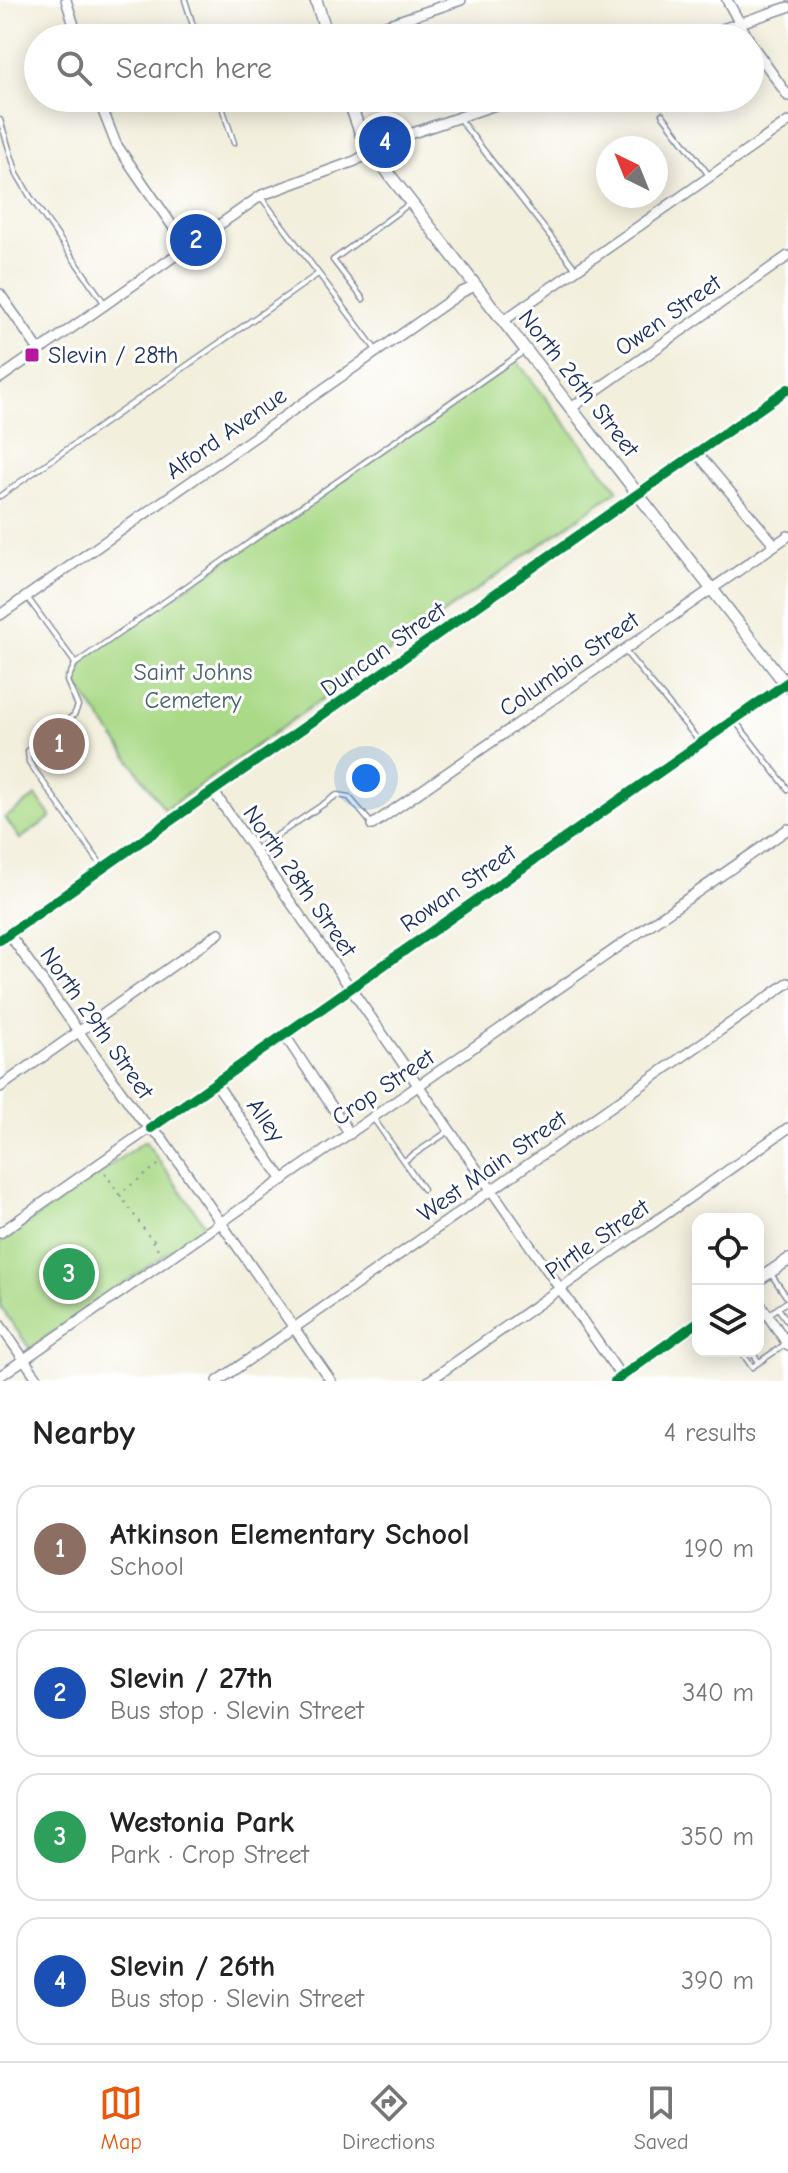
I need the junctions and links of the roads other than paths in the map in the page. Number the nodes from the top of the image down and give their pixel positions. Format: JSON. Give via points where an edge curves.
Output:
{"nodes":[{"id":1,"x":66,"y":0,"type":"edge"},
{"id":2,"x":185,"y":0,"type":"edge"},
{"id":3,"x":316,"y":0,"type":"edge"},
{"id":4,"x":461,"y":0,"type":"edge"},
{"id":5,"x":727,"y":0,"type":"edge"},
{"id":6,"x":788,"y":7,"type":"edge"},
{"id":7,"x":739,"y":23,"type":"junction"},
{"id":8,"x":74,"y":24,"type":"edge"},
{"id":9,"x":193,"y":24,"type":"edge"},
{"id":10,"x":324,"y":24,"type":"edge"},
{"id":11,"x":389,"y":24,"type":"edge"},
{"id":12,"x":736,"y":24,"type":"edge"},
{"id":13,"x":764,"y":62,"type":"edge"},
{"id":14,"x":788,"y":96,"type":"edge"},
{"id":15,"x":103,"y":112,"type":"edge"},
{"id":16,"x":224,"y":112,"type":"edge"},
{"id":17,"x":353,"y":112,"type":"edge"},
{"id":18,"x":475,"y":112,"type":"edge"},
{"id":19,"x":662,"y":114,"type":"dead end"},
{"id":20,"x":458,"y":118,"type":"junction"},
{"id":21,"x":0,"y":120,"type":"edge"},
{"id":22,"x":788,"y":122,"type":"edge"},
{"id":23,"x":234,"y":143,"type":"dead end"},
{"id":24,"x":371,"y":151,"type":"junction"},
{"id":25,"x":710,"y":176,"type":"junction"},
{"id":26,"x":261,"y":196,"type":"junction"},
{"id":27,"x":411,"y":203,"type":"junction"},
{"id":28,"x":187,"y":247,"type":"junction"},
{"id":29,"x":788,"y":256,"type":"edge"},
{"id":30,"x":577,"y":269,"type":"junction"},
{"id":31,"x":318,"y":274,"type":"junction"},
{"id":32,"x":475,"y":286,"type":"junction"},
{"id":33,"x":0,"y":294,"type":"edge"},
{"id":34,"x":363,"y":299,"type":"dead end"},
{"id":35,"x":105,"y":304,"type":"junction"},
{"id":36,"x":503,"y":321,"type":"junction"},
{"id":37,"x":39,"y":350,"type":"junction"},
{"id":38,"x":526,"y":350,"type":"junction"},
{"id":39,"x":378,"y":351,"type":"junction"},
{"id":40,"x":0,"y":378,"type":"edge"},
{"id":41,"x":788,"y":389,"type":"edge"},
{"id":42,"x":571,"y":408,"type":"junction"},
{"id":43,"x":697,"y":453,"type":"junction"},
{"id":44,"x":639,"y":494,"type":"junction"},
{"id":45,"x":0,"y":496,"type":"edge"},
{"id":46,"x":788,"y":536,"type":"edge"},
{"id":47,"x":775,"y":545,"type":"junction"},
{"id":48,"x":712,"y":589,"type":"junction"},
{"id":49,"x":27,"y":596,"type":"junction"},
{"id":50,"x":0,"y":615,"type":"edge"},
{"id":51,"x":624,"y":650,"type":"junction"},
{"id":52,"x":75,"y":664,"type":"junction"},
{"id":53,"x":787,"y":685,"type":"edge"},
{"id":54,"x":734,"y":720,"type":"junction"},
{"id":55,"x":701,"y":743,"type":"junction"},
{"id":56,"x":788,"y":789,"type":"edge"},
{"id":57,"x":213,"y":791,"type":"junction"},
{"id":58,"x":372,"y":825,"type":"joint"},
{"id":59,"x":788,"y":829,"type":"edge"},
{"id":60,"x":255,"y":851,"type":"junction"},
{"id":61,"x":103,"y":868,"type":"junction"},
{"id":62,"x":219,"y":933,"type":"dead end"},
{"id":63,"x":9,"y":934,"type":"junction"},
{"id":64,"x":0,"y":940,"type":"edge"},
{"id":65,"x":788,"y":983,"type":"edge"},
{"id":66,"x":350,"y":988,"type":"junction"},
{"id":67,"x":78,"y":1034,"type":"junction"},
{"id":68,"x":284,"y":1034,"type":"junction"},
{"id":69,"x":215,"y":1082,"type":"junction"},
{"id":70,"x":0,"y":1087,"type":"edge"},
{"id":71,"x":418,"y":1087,"type":"junction"},
{"id":72,"x":373,"y":1118,"type":"junction"},
{"id":73,"x":151,"y":1128,"type":"junction"},
{"id":74,"x":788,"y":1128,"type":"edge"},
{"id":75,"x":449,"y":1131,"type":"junction"},
{"id":76,"x":350,"y":1134,"type":"junction"},
{"id":77,"x":404,"y":1161,"type":"junction"},
{"id":78,"x":283,"y":1180,"type":"junction"},
{"id":79,"x":423,"y":1189,"type":"dead end"},
{"id":80,"x":491,"y":1191,"type":"junction"},
{"id":81,"x":221,"y":1223,"type":"junction"},
{"id":82,"x":0,"y":1233,"type":"edge"},
{"id":83,"x":788,"y":1260,"type":"edge"},
{"id":84,"x":770,"y":1272,"type":"junction"},
{"id":85,"x":764,"y":1276,"type":"edge"},
{"id":86,"x":560,"y":1290,"type":"junction"},
{"id":87,"x":788,"y":1300,"type":"edge"},
{"id":88,"x":778,"y":1308,"type":"junction"},
{"id":89,"x":764,"y":1309,"type":"edge"},
{"id":90,"x":768,"y":1315,"type":"junction"},
{"id":91,"x":788,"y":1322,"type":"edge"},
{"id":92,"x":0,"y":1325,"type":"edge"},
{"id":93,"x":692,"y":1326,"type":"edge"},
{"id":94,"x":294,"y":1328,"type":"junction"},
{"id":95,"x":787,"y":1340,"type":"edge"},
{"id":96,"x":745,"y":1357,"type":"edge"},
{"id":97,"x":755,"y":1357,"type":"edge"},
{"id":98,"x":24,"y":1360,"type":"junction"},
{"id":99,"x":759,"y":1362,"type":"junction"},
{"id":100,"x":0,"y":1376,"type":"edge"},
{"id":101,"x":618,"y":1379,"type":"edge"},
{"id":102,"x":39,"y":1381,"type":"edge"},
{"id":103,"x":218,"y":1381,"type":"edge"},
{"id":104,"x":331,"y":1381,"type":"edge"},
{"id":105,"x":429,"y":1381,"type":"edge"}],
"edges":[{"from":1,"to":8,"type":"street"},
{"from":2,"to":9,"type":"lane"},
{"from":3,"to":10,"type":"street"},
{"from":4,"to":11,"type":"street"},
{"from":5,"to":7,"type":"street"},
{"from":6,"to":7,"type":"street"},
{"from":7,"to":12,"type":"street"},
{"from":13,"to":14,"type":"street"},
{"from":15,"to":28,"type":"street","via":[[116,144]]},
{"from":16,"to":23,"type":"lane"},
{"from":17,"to":24,"type":"street","name":"North 26th Street"},
{"from":18,"to":20,"type":"street"},
{"from":19,"to":25,"type":"lane"},
{"from":20,"to":24,"type":"street"},
{"from":20,"to":30,"type":"lane"},
{"from":21,"to":35,"type":"lane","via":[[17,174]]},
{"from":22,"to":25,"type":"street"},
{"from":24,"to":26,"type":"street"},
{"from":24,"to":27,"type":"street","name":"North 26th Street"},
{"from":25,"to":30,"type":"street"},
{"from":26,"to":28,"type":"street"},
{"from":26,"to":31,"type":"lane"},
{"from":27,"to":32,"type":"street","name":"North 26th Street"},
{"from":27,"to":34,"type":"lane","via":[[333,260]]},
{"from":28,"to":35,"type":"street"},
{"from":29,"to":42,"type":"street","name":"Owen Street"},
{"from":30,"to":36,"type":"street"},
{"from":31,"to":39,"type":"lane"},
{"from":31,"to":45,"type":"lane"},
{"from":32,"to":36,"type":"street","name":"North 26th Street"},
{"from":32,"to":39,"type":"street","name":"Alford Avenue"},
{"from":33,"to":37,"type":"street"},
{"from":35,"to":37,"type":"street"},
{"from":36,"to":38,"type":"street","name":"North 26th Street"},
{"from":37,"to":40,"type":"street"},
{"from":38,"to":42,"type":"street","name":"North 26th Street"},
{"from":38,"to":52,"type":"lane"},
{"from":39,"to":49,"type":"street","name":"Alford Avenue"},
{"from":41,"to":43,"type":"street","name":"Duncan Street"},
{"from":42,"to":44,"type":"street","name":"North 26th Street"},
{"from":43,"to":44,"type":"street","name":"Duncan Street"},
{"from":43,"to":47,"type":"street"},
{"from":44,"to":48,"type":"street","name":"North 26th Street"},
{"from":44,"to":57,"type":"street","name":"Duncan Street"},
{"from":46,"to":47,"type":"street","name":"Columbia Street"},
{"from":47,"to":48,"type":"street","name":"Columbia Street"},
{"from":48,"to":51,"type":"street","name":"Columbia Street"},
{"from":48,"to":53,"type":"street","name":"North 26th Street"},
{"from":49,"to":50,"type":"street","name":"Alford Avenue"},
{"from":49,"to":52,"type":"lane"},
{"from":51,"to":55,"type":"lane"},
{"from":51,"to":58,"type":"street","name":"Columbia Street"},
{"from":52,"to":61,"type":"lane","via":[[67,681],[76,712],[34,744],[28,756]]},
{"from":53,"to":54,"type":"street","name":"Rowan Street"},
{"from":54,"to":55,"type":"street","name":"Rowan Street"},
{"from":54,"to":56,"type":"lane"},
{"from":55,"to":66,"type":"street","name":"Rowan Street"},
{"from":57,"to":60,"type":"street","name":"North 28th Street"},
{"from":57,"to":61,"type":"street","name":"Duncan Street"},
{"from":58,"to":60,"type":"lane","via":[[349,797],[337,795]]},
{"from":59,"to":71,"type":"street","name":"Crop Street"},
{"from":60,"to":66,"type":"street","name":"North 28th Street"},
{"from":61,"to":63,"type":"street","name":"Duncan Street"},
{"from":62,"to":67,"type":"street"},
{"from":63,"to":64,"type":"street","name":"Duncan Street"},
{"from":63,"to":67,"type":"street","name":"North 29th Street"},
{"from":65,"to":80,"type":"street","name":"West Main Street"},
{"from":66,"to":68,"type":"street","name":"Rowan Street"},
{"from":66,"to":71,"type":"street","name":"North 28th Street"},
{"from":67,"to":70,"type":"street"},
{"from":67,"to":73,"type":"street","name":"North 29th Street"},
{"from":68,"to":69,"type":"street","name":"Rowan Street"},
{"from":68,"to":76,"type":"street"},
{"from":69,"to":73,"type":"street","name":"Rowan Street"},
{"from":69,"to":78,"type":"street","name":"Alley"},
{"from":71,"to":72,"type":"street","name":"Crop Street"},
{"from":71,"to":75,"type":"street","name":"North 28th Street"},
{"from":72,"to":76,"type":"street","name":"Crop Street"},
{"from":72,"to":77,"type":"lane"},
{"from":73,"to":81,"type":"street","name":"North 29th Street"},
{"from":73,"to":82,"type":"street","name":"Rowan Street"},
{"from":74,"to":86,"type":"street","name":"Pirtle Street"},
{"from":75,"to":77,"type":"lane"},
{"from":75,"to":80,"type":"street","name":"North 28th Street"},
{"from":76,"to":78,"type":"street","name":"Crop Street"},
{"from":77,"to":79,"type":"lane"},
{"from":78,"to":81,"type":"street","name":"Crop Street"},
{"from":80,"to":86,"type":"street","name":"North 28th Street"},
{"from":80,"to":94,"type":"street","name":"West Main Street"},
{"from":81,"to":94,"type":"street","name":"North 29th Street"},
{"from":81,"to":98,"type":"street","name":"Crop Street"},
{"from":83,"to":84,"type":"street"},
{"from":84,"to":85,"type":"street"},
{"from":84,"to":87,"type":"lane"},
{"from":86,"to":101,"type":"street","name":"North 28th Street"},
{"from":86,"to":105,"type":"street","name":"Pirtle Street"},
{"from":87,"to":88,"type":"lane"},
{"from":88,"to":90,"type":"lane"},
{"from":88,"to":91,"type":"lane"},
{"from":89,"to":90,"type":"street"},
{"from":90,"to":95,"type":"street"},
{"from":92,"to":98,"type":"street"},
{"from":93,"to":101,"type":"street"},
{"from":94,"to":103,"type":"street","name":"West Main Street"},
{"from":94,"to":104,"type":"street","name":"North 29th Street"},
{"from":95,"to":99,"type":"lane"},
{"from":96,"to":99,"type":"lane","via":[[752,1367]]},
{"from":97,"to":99,"type":"lane"},
{"from":98,"to":100,"type":"street","name":"Crop Street"},
{"from":98,"to":102,"type":"street"}]}
